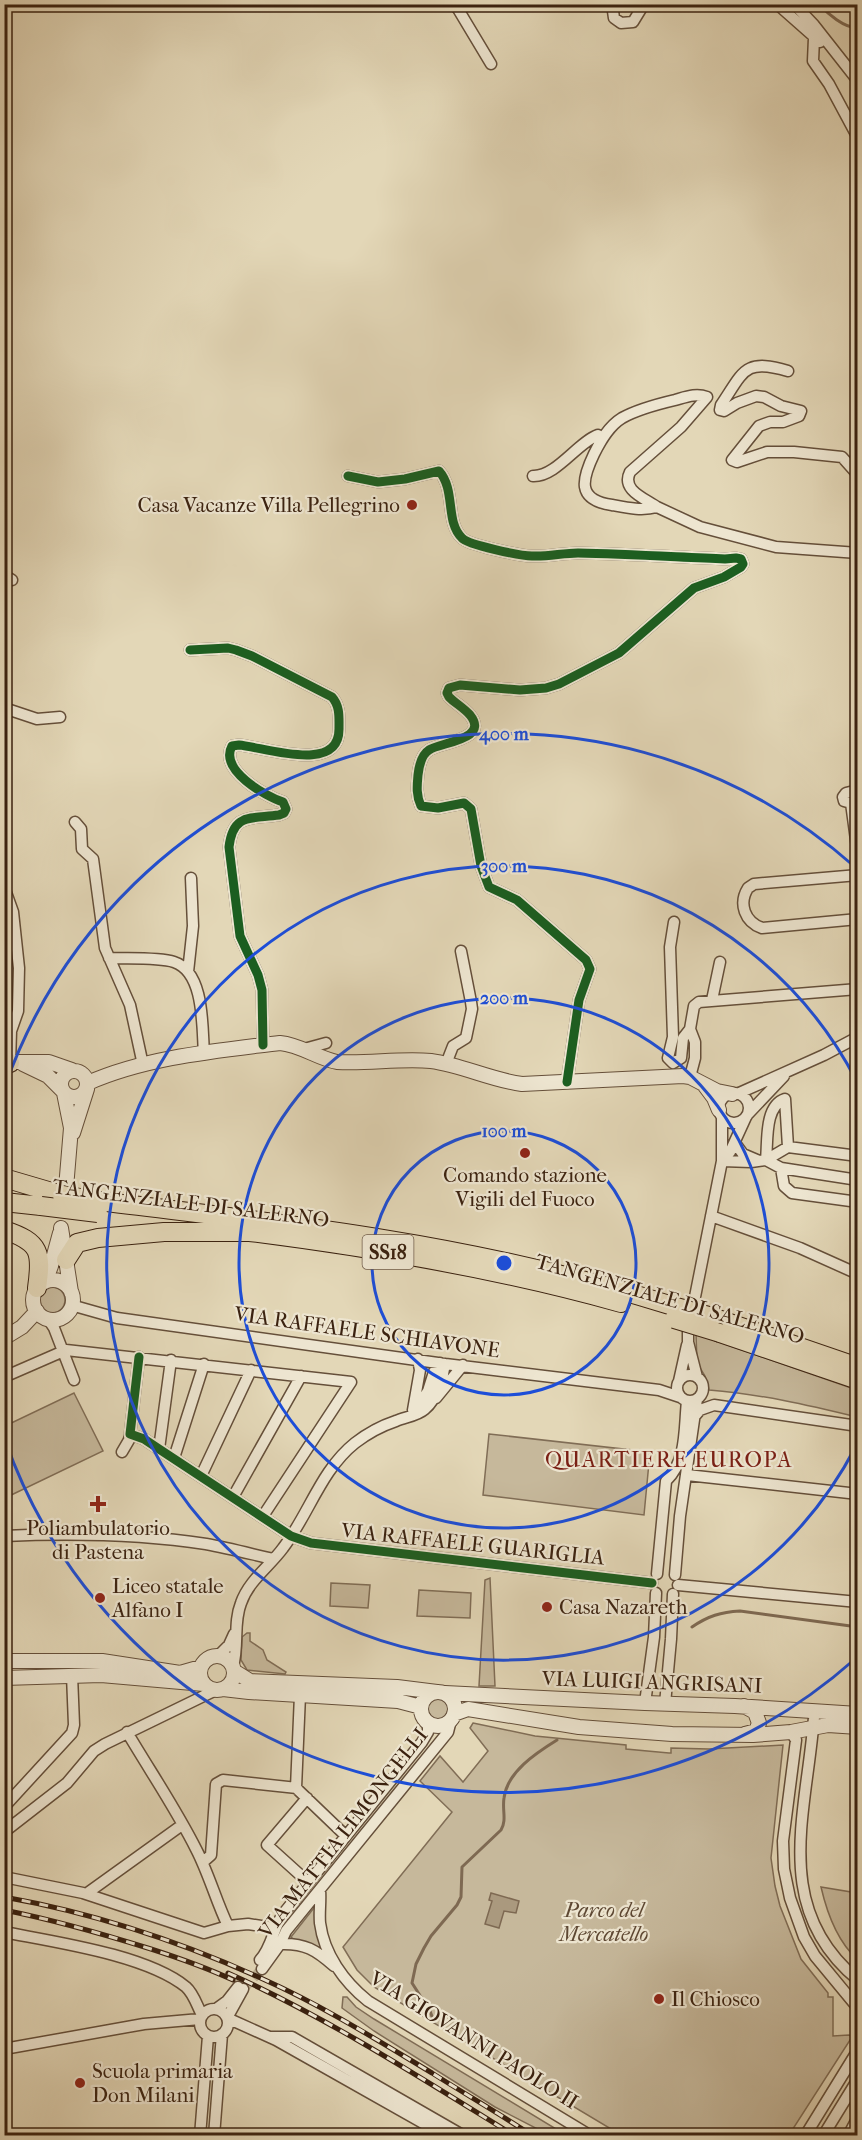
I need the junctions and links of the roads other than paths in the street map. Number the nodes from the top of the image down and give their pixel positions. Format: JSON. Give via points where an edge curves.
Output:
{"nodes":[{"id":1,"x":453,"y":4,"type":"edge"},
{"id":2,"x":612,"y":4,"type":"edge"},
{"id":3,"x":644,"y":4,"type":"edge"},
{"id":4,"x":777,"y":4,"type":"edge"},
{"id":5,"x":794,"y":4,"type":"edge"},
{"id":6,"x":814,"y":38,"type":"junction"},
{"id":7,"x":831,"y":46,"type":"junction"},
{"id":8,"x":491,"y":64,"type":"dead end"},
{"id":9,"x":858,"y":81,"type":"edge"},
{"id":10,"x":858,"y":138,"type":"edge"},
{"id":11,"x":788,"y":370,"type":"dead end"},
{"id":12,"x":603,"y":438,"type":"junction"},
{"id":13,"x":858,"y":475,"type":"edge"},
{"id":14,"x":348,"y":476,"type":"dead end"},
{"id":15,"x":533,"y":476,"type":"dead end"},
{"id":16,"x":657,"y":507,"type":"junction"},
{"id":17,"x":858,"y":553,"type":"edge"},
{"id":18,"x":190,"y":650,"type":"dead end"},
{"id":19,"x":4,"y":708,"type":"edge"},
{"id":20,"x":60,"y":717,"type":"dead end"},
{"id":21,"x":858,"y":790,"type":"edge"},
{"id":22,"x":854,"y":803,"type":"edge"},
{"id":23,"x":75,"y":822,"type":"dead end"},
{"id":24,"x":857,"y":847,"type":"edge"},
{"id":25,"x":858,"y":855,"type":"edge"},
{"id":26,"x":858,"y":875,"type":"edge"},
{"id":27,"x":191,"y":878,"type":"dead end"},
{"id":28,"x":4,"y":887,"type":"edge"},
{"id":29,"x":858,"y":919,"type":"edge"},
{"id":30,"x":674,"y":922,"type":"dead end"},
{"id":31,"x":461,"y":951,"type":"dead end"},
{"id":32,"x":109,"y":958,"type":"junction"},
{"id":33,"x":720,"y":962,"type":"dead end"},
{"id":34,"x":188,"y":972,"type":"junction"},
{"id":35,"x":858,"y":989,"type":"edge"},
{"id":36,"x":712,"y":1000,"type":"junction"},
{"id":37,"x":690,"y":1029,"type":"junction"},
{"id":38,"x":858,"y":1037,"type":"edge"},
{"id":39,"x":326,"y":1043,"type":"dead end"},
{"id":40,"x":263,"y":1045,"type":"junction"},
{"id":41,"x":304,"y":1049,"type":"junction"},
{"id":42,"x":204,"y":1054,"type":"junction"},
{"id":43,"x":10,"y":1063,"type":"edge"},
{"id":44,"x":446,"y":1064,"type":"junction"},
{"id":45,"x":143,"y":1065,"type":"junction"},
{"id":46,"x":789,"y":1072,"type":"junction"},
{"id":47,"x":690,"y":1077,"type":"junction"},
{"id":48,"x":82,"y":1078,"type":"junction"},
{"id":49,"x":567,"y":1082,"type":"junction"},
{"id":50,"x":704,"y":1085,"type":"junction"},
{"id":51,"x":63,"y":1091,"type":"junction"},
{"id":52,"x":734,"y":1094,"type":"junction"},
{"id":53,"x":720,"y":1113,"type":"junction"},
{"id":54,"x":747,"y":1115,"type":"junction"},
{"id":55,"x":71,"y":1138,"type":"junction"},
{"id":56,"x":735,"y":1143,"type":"junction"},
{"id":57,"x":788,"y":1147,"type":"junction"},
{"id":58,"x":858,"y":1156,"type":"edge"},
{"id":59,"x":762,"y":1160,"type":"junction"},
{"id":60,"x":722,"y":1161,"type":"junction"},
{"id":61,"x":781,"y":1168,"type":"junction"},
{"id":62,"x":4,"y":1178,"type":"edge"},
{"id":63,"x":858,"y":1179,"type":"edge"},
{"id":64,"x":4,"y":1190,"type":"edge"},
{"id":65,"x":64,"y":1192,"type":"junction"},
{"id":66,"x":4,"y":1202,"type":"edge"},
{"id":67,"x":858,"y":1202,"type":"edge"},
{"id":68,"x":98,"y":1207,"type":"junction"},
{"id":69,"x":711,"y":1216,"type":"junction"},
{"id":70,"x":4,"y":1230,"type":"edge"},
{"id":71,"x":247,"y":1232,"type":"junction"},
{"id":72,"x":66,"y":1260,"type":"junction"},
{"id":73,"x":858,"y":1274,"type":"edge"},
{"id":74,"x":41,"y":1285,"type":"junction"},
{"id":75,"x":71,"y":1299,"type":"junction"},
{"id":76,"x":675,"y":1313,"type":"junction"},
{"id":77,"x":42,"y":1315,"type":"junction"},
{"id":78,"x":716,"y":1325,"type":"junction"},
{"id":79,"x":4,"y":1338,"type":"edge"},
{"id":80,"x":688,"y":1342,"type":"junction"},
{"id":81,"x":62,"y":1351,"type":"junction"},
{"id":82,"x":139,"y":1357,"type":"junction"},
{"id":83,"x":418,"y":1359,"type":"junction"},
{"id":84,"x":171,"y":1360,"type":"junction"},
{"id":85,"x":443,"y":1363,"type":"junction"},
{"id":86,"x":204,"y":1364,"type":"junction"},
{"id":87,"x":463,"y":1365,"type":"junction"},
{"id":88,"x":858,"y":1366,"type":"edge"},
{"id":89,"x":250,"y":1370,"type":"junction"},
{"id":90,"x":301,"y":1376,"type":"junction"},
{"id":91,"x":4,"y":1377,"type":"edge"},
{"id":92,"x":698,"y":1377,"type":"junction"},
{"id":93,"x":74,"y":1380,"type":"dead end"},
{"id":94,"x":858,"y":1380,"type":"edge"},
{"id":95,"x":678,"y":1382,"type":"junction"},
{"id":96,"x":659,"y":1390,"type":"junction"},
{"id":97,"x":691,"y":1398,"type":"junction"},
{"id":98,"x":714,"y":1405,"type":"junction"},
{"id":99,"x":428,"y":1407,"type":"junction"},
{"id":100,"x":412,"y":1416,"type":"junction"},
{"id":101,"x":694,"y":1417,"type":"junction"},
{"id":102,"x":858,"y":1426,"type":"edge"},
{"id":103,"x":131,"y":1435,"type":"junction"},
{"id":104,"x":159,"y":1449,"type":"junction"},
{"id":105,"x":122,"y":1452,"type":"dead end"},
{"id":106,"x":174,"y":1458,"type":"junction"},
{"id":107,"x":687,"y":1475,"type":"junction"},
{"id":108,"x":201,"y":1476,"type":"junction"},
{"id":109,"x":858,"y":1494,"type":"edge"},
{"id":110,"x":233,"y":1497,"type":"junction"},
{"id":111,"x":263,"y":1516,"type":"junction"},
{"id":112,"x":4,"y":1536,"type":"edge"},
{"id":113,"x":291,"y":1536,"type":"junction"},
{"id":114,"x":273,"y":1559,"type":"junction"},
{"id":115,"x":655,"y":1583,"type":"junction"},
{"id":116,"x":675,"y":1584,"type":"junction"},
{"id":117,"x":858,"y":1602,"type":"edge"},
{"id":118,"x":235,"y":1631,"type":"junction"},
{"id":119,"x":218,"y":1656,"type":"junction"},
{"id":120,"x":4,"y":1661,"type":"edge"},
{"id":121,"x":201,"y":1667,"type":"junction"},
{"id":122,"x":233,"y":1669,"type":"junction"},
{"id":123,"x":72,"y":1675,"type":"junction"},
{"id":124,"x":4,"y":1677,"type":"edge"},
{"id":125,"x":214,"y":1688,"type":"junction"},
{"id":126,"x":441,"y":1693,"type":"junction"},
{"id":127,"x":300,"y":1695,"type":"junction"},
{"id":128,"x":645,"y":1703,"type":"junction"},
{"id":129,"x":664,"y":1704,"type":"junction"},
{"id":130,"x":743,"y":1706,"type":"junction"},
{"id":131,"x":421,"y":1707,"type":"junction"},
{"id":132,"x":810,"y":1710,"type":"junction"},
{"id":133,"x":858,"y":1714,"type":"edge"},
{"id":134,"x":453,"y":1717,"type":"junction"},
{"id":135,"x":428,"y":1723,"type":"junction"},
{"id":136,"x":858,"y":1727,"type":"edge"},
{"id":137,"x":814,"y":1728,"type":"junction"},
{"id":138,"x":127,"y":1732,"type":"junction"},
{"id":139,"x":791,"y":1732,"type":"junction"},
{"id":140,"x":743,"y":1735,"type":"junction"},
{"id":141,"x":297,"y":1788,"type":"junction"},
{"id":142,"x":307,"y":1798,"type":"junction"},
{"id":143,"x":4,"y":1807,"type":"edge"},
{"id":144,"x":182,"y":1825,"type":"junction"},
{"id":145,"x":4,"y":1832,"type":"edge"},
{"id":146,"x":346,"y":1836,"type":"junction"},
{"id":147,"x":203,"y":1863,"type":"junction"},
{"id":148,"x":4,"y":1877,"type":"edge"},
{"id":149,"x":308,"y":1882,"type":"junction"},
{"id":150,"x":320,"y":1890,"type":"junction"},
{"id":151,"x":86,"y":1894,"type":"junction"},
{"id":152,"x":228,"y":1926,"type":"junction"},
{"id":153,"x":274,"y":1928,"type":"junction"},
{"id":154,"x":4,"y":1932,"type":"edge"},
{"id":155,"x":280,"y":1944,"type":"junction"},
{"id":156,"x":341,"y":1972,"type":"junction"},
{"id":157,"x":858,"y":1980,"type":"edge"},
{"id":158,"x":216,"y":2008,"type":"junction"},
{"id":159,"x":858,"y":2008,"type":"edge"},
{"id":160,"x":201,"y":2017,"type":"junction"},
{"id":161,"x":227,"y":2018,"type":"junction"},
{"id":162,"x":222,"y":2034,"type":"junction"},
{"id":163,"x":208,"y":2036,"type":"junction"},
{"id":164,"x":4,"y":2049,"type":"edge"},
{"id":165,"x":858,"y":2050,"type":"edge"},
{"id":166,"x":858,"y":2079,"type":"edge"},
{"id":167,"x":371,"y":2088,"type":"junction"},
{"id":168,"x":858,"y":2117,"type":"edge"},
{"id":169,"x":200,"y":2136,"type":"edge"},
{"id":170,"x":214,"y":2136,"type":"edge"},
{"id":171,"x":446,"y":2136,"type":"edge"},
{"id":172,"x":464,"y":2136,"type":"edge"},
{"id":173,"x":591,"y":2136,"type":"edge"},
{"id":174,"x":805,"y":2136,"type":"edge"},
{"id":175,"x":823,"y":2136,"type":"edge"},
{"id":176,"x":848,"y":2136,"type":"edge"}],
"edges":[{"from":1,"to":8,"type":"street"},
{"from":2,"to":3,"type":"street","via":[[614,18],[621,23],[633,21]]},
{"from":4,"to":6,"type":"street"},
{"from":5,"to":7,"type":"street"},
{"from":6,"to":7,"type":"street"},
{"from":6,"to":10,"type":"street","via":[[813,61]]},
{"from":7,"to":9,"type":"street"},
{"from":11,"to":13,"type":"street","via":[[766,364],[747,370],[721,405],[720,410],[724,411],[756,396],[801,411],[799,416],[783,422],[759,426],[732,460],[737,462],[767,452],[842,457]]},
{"from":12,"to":15,"type":"street","via":[[593,437],[541,476]]},
{"from":12,"to":16,"type":"street","via":[[585,473],[585,489],[606,504],[645,510]]},
{"from":12,"to":16,"type":"street","via":[[622,418],[658,404],[699,394],[706,397],[681,427],[627,478],[632,491]]},
{"from":14,"to":49,"type":"street","via":[[378,482],[439,471],[449,491],[455,531],[464,541],[488,548],[532,556],[575,553],[741,560],[741,567],[694,588],[619,653],[559,684],[520,690],[449,688],[449,697],[470,716],[473,729],[468,736],[427,751],[422,758],[416,789],[421,806],[438,808],[465,803],[471,808],[481,866],[489,887],[518,900],[586,960],[590,969],[579,1000]]},
{"from":16,"to":17,"type":"street","via":[[700,527],[776,547]]},
{"from":18,"to":40,"type":"street","via":[[228,648],[252,656],[332,697],[338,708],[339,733],[329,749],[319,754],[300,756],[239,745],[232,746],[229,752],[230,761],[242,778],[283,802],[286,809],[279,815],[243,820],[231,834],[240,936],[262,990]]},
{"from":19,"to":20,"type":"street","via":[[38,719]]},
{"from":21,"to":22,"type":"street","via":[[843,797],[844,801]]},
{"from":22,"to":24,"type":"street"},
{"from":23,"to":32,"type":"street","via":[[81,830],[82,849],[93,859]]},
{"from":24,"to":25,"type":"street"},
{"from":26,"to":29,"type":"street","via":[[754,884],[742,900],[749,920],[762,927]]},
{"from":27,"to":34,"type":"street","via":[[193,926]]},
{"from":28,"to":43,"type":"street","via":[[13,912],[19,968],[18,1011],[11,1031]]},
{"from":30,"to":37,"type":"street","via":[[670,947],[674,1037],[668,1058],[673,1063],[681,1058],[683,1038]]},
{"from":31,"to":44,"type":"street","via":[[472,1009],[466,1038],[453,1046]]},
{"from":32,"to":34,"type":"street","via":[[175,963]]},
{"from":32,"to":45,"type":"street","via":[[130,1005]]},
{"from":33,"to":36,"type":"street"},
{"from":34,"to":42,"type":"street","via":[[201,1008]]},
{"from":35,"to":36,"type":"street"},
{"from":36,"to":37,"type":"street","via":[[694,1006]]},
{"from":37,"to":47,"type":"street","via":[[695,1058]]},
{"from":38,"to":46,"type":"street"},
{"from":39,"to":41,"type":"street"},
{"from":40,"to":41,"type":"street","via":[[280,1043]]},
{"from":40,"to":42,"type":"street"},
{"from":41,"to":44,"type":"street","via":[[337,1062]]},
{"from":42,"to":45,"type":"street"},
{"from":43,"to":48,"type":"street","via":[[49,1062]]},
{"from":43,"to":51,"type":"street","via":[[48,1076]]},
{"from":44,"to":49,"type":"street","via":[[508,1082]]},
{"from":45,"to":48,"type":"street"},
{"from":46,"to":52,"type":"street"},
{"from":46,"to":54,"type":"street"},
{"from":47,"to":49,"type":"street"},
{"from":47,"to":50,"type":"street"},
{"from":48,"to":51,"type":"street","via":[[66,1073],[61,1079]]},
{"from":48,"to":51,"type":"street","via":[[80,1096],[71,1097]]},
{"from":48,"to":55,"type":"street"},
{"from":50,"to":52,"type":"street"},
{"from":50,"to":53,"type":"street"},
{"from":51,"to":55,"type":"street"},
{"from":52,"to":53,"type":"street","via":[[721,1100]]},
{"from":52,"to":54,"type":"street","via":[[748,1103]]},
{"from":53,"to":54,"type":"street","via":[[734,1123]]},
{"from":53,"to":60,"type":"street"},
{"from":54,"to":56,"type":"street"},
{"from":55,"to":65,"type":"street"},
{"from":56,"to":59,"type":"street","via":[[742,1154]]},
{"from":56,"to":60,"type":"street"},
{"from":57,"to":58,"type":"street"},
{"from":57,"to":59,"type":"street"},
{"from":57,"to":59,"type":"street","via":[[785,1099],[778,1102],[771,1114]]},
{"from":59,"to":60,"type":"street"},
{"from":59,"to":61,"type":"street"},
{"from":60,"to":69,"type":"street"},
{"from":61,"to":63,"type":"street"},
{"from":61,"to":67,"type":"street","via":[[784,1186],[792,1193]]},
{"from":62,"to":65,"type":"highway"},
{"from":64,"to":65,"type":"highway","name":"TANGENZIALE DI SALERNO","number":"SS18"},
{"from":65,"to":68,"type":"highway","name":"TANGENZIALE DI SALERNO","number":"SS18","bridge":true},
{"from":66,"to":68,"type":"highway","name":"TANGENZIALE DI SALERNO","number":"SS18","bridge":true},
{"from":68,"to":71,"type":"highway","name":"TANGENZIALE DI SALERNO","number":"SS18"},
{"from":68,"to":76,"type":"highway","name":"TANGENZIALE DI SALERNO","number":"SS18","via":[[323,1229],[427,1246],[579,1279]]},
{"from":69,"to":73,"type":"street"},
{"from":69,"to":80,"type":"street"},
{"from":70,"to":74,"type":"highway","via":[[32,1243],[38,1253]]},
{"from":71,"to":72,"type":"highway","via":[[177,1231],[98,1238],[77,1243]]},
{"from":71,"to":76,"type":"highway","name":"TANGENZIALE DI SALERNO","number":"SS18","via":[[453,1263]]},
{"from":72,"to":74,"type":"street","via":[[61,1228],[51,1266]]},
{"from":72,"to":75,"type":"street"},
{"from":74,"to":75,"type":"street","via":[[60,1281]]},
{"from":74,"to":77,"type":"street","via":[[33,1299]]},
{"from":75,"to":77,"type":"street","via":[[63,1316]]},
{"from":75,"to":83,"type":"street","name":"VIA RAFFAELE SCHIAVONE","via":[[117,1318]]},
{"from":76,"to":78,"type":"highway","name":"TANGENZIALE DI SALERNO","number":"SS18","bridge":true},
{"from":77,"to":79,"type":"street"},
{"from":77,"to":81,"type":"street","via":[[54,1328]]},
{"from":78,"to":88,"type":"highway","name":"TANGENZIALE DI SALERNO","number":"SS18"},
{"from":78,"to":94,"type":"highway","name":"TANGENZIALE DI SALERNO","number":"SS18"},
{"from":80,"to":92,"type":"street"},
{"from":80,"to":95,"type":"street"},
{"from":81,"to":82,"type":"street"},
{"from":81,"to":91,"type":"street"},
{"from":81,"to":93,"type":"street"},
{"from":82,"to":84,"type":"street"},
{"from":82,"to":103,"type":"street"},
{"from":83,"to":85,"type":"street","name":"VIA RAFFAELE SCHIAVONE"},
{"from":83,"to":100,"type":"street","via":[[420,1370]]},
{"from":84,"to":86,"type":"street"},
{"from":84,"to":104,"type":"street"},
{"from":85,"to":87,"type":"street","name":"VIA RAFFAELE SCHIAVONE"},
{"from":85,"to":99,"type":"street","via":[[435,1397]]},
{"from":85,"to":100,"type":"street","via":[[434,1372],[428,1391]]},
{"from":86,"to":89,"type":"street"},
{"from":86,"to":106,"type":"street"},
{"from":87,"to":96,"type":"street","name":"VIA RAFFAELE SCHIAVONE"},
{"from":87,"to":99,"type":"street"},
{"from":89,"to":90,"type":"street"},
{"from":89,"to":108,"type":"street"},
{"from":90,"to":110,"type":"street"},
{"from":90,"to":111,"type":"street","via":[[351,1382]]},
{"from":92,"to":95,"type":"street","via":[[687,1375]]},
{"from":92,"to":97,"type":"street","via":[[702,1383]]},
{"from":95,"to":96,"type":"street"},
{"from":95,"to":97,"type":"street","via":[[678,1393]]},
{"from":96,"to":97,"type":"street","name":"VIA RAFFAELE SCHIAVONE"},
{"from":97,"to":98,"type":"street","name":"VIA RAFFAELE SCHIAVONE"},
{"from":97,"to":101,"type":"street"},
{"from":97,"to":115,"type":"street","via":[[680,1463],[666,1481]]},
{"from":98,"to":101,"type":"street"},
{"from":98,"to":102,"type":"street"},
{"from":99,"to":100,"type":"street"},
{"from":100,"to":113,"type":"street","via":[[371,1432],[339,1457]]},
{"from":101,"to":107,"type":"street"},
{"from":103,"to":104,"type":"street","name":"VIA RAFFAELE GUARIGLIA"},
{"from":103,"to":105,"type":"street"},
{"from":104,"to":106,"type":"street","name":"VIA RAFFAELE GUARIGLIA"},
{"from":106,"to":108,"type":"street","name":"VIA RAFFAELE GUARIGLIA"},
{"from":107,"to":109,"type":"street"},
{"from":107,"to":116,"type":"street"},
{"from":108,"to":110,"type":"street","name":"VIA RAFFAELE GUARIGLIA"},
{"from":110,"to":111,"type":"street","name":"VIA RAFFAELE GUARIGLIA"},
{"from":111,"to":113,"type":"street","name":"VIA RAFFAELE GUARIGLIA"},
{"from":112,"to":114,"type":"street","via":[[73,1533],[142,1537],[206,1544]]},
{"from":113,"to":114,"type":"street"},
{"from":113,"to":115,"type":"street","name":"VIA RAFFAELE GUARIGLIA","via":[[311,1544]]},
{"from":114,"to":118,"type":"street","via":[[241,1602]]},
{"from":115,"to":116,"type":"street","via":[[667,1571]]},
{"from":115,"to":116,"type":"street","via":[[666,1597]]},
{"from":115,"to":128,"type":"street","via":[[654,1637]]},
{"from":116,"to":117,"type":"street"},
{"from":116,"to":129,"type":"street"},
{"from":118,"to":119,"type":"street"},
{"from":118,"to":122,"type":"street"},
{"from":119,"to":121,"type":"street","via":[[208,1658]]},
{"from":119,"to":122,"type":"street","via":[[227,1659]]},
{"from":120,"to":121,"type":"street","via":[[102,1661],[180,1672]]},
{"from":121,"to":125,"type":"street","via":[[200,1676]]},
{"from":122,"to":125,"type":"street","via":[[232,1682]]},
{"from":122,"to":126,"type":"street","name":"VIA LUIGI ANGRISANI","via":[[250,1681],[397,1687]]},
{"from":123,"to":124,"type":"street"},
{"from":123,"to":125,"type":"street"},
{"from":123,"to":143,"type":"street","via":[[72,1733]]},
{"from":125,"to":127,"type":"street"},
{"from":125,"to":138,"type":"street"},
{"from":126,"to":128,"type":"street","name":"VIA LUIGI ANGRISANI"},
{"from":126,"to":131,"type":"street","via":[[428,1696]]},
{"from":126,"to":134,"type":"street","via":[[454,1705]]},
{"from":127,"to":131,"type":"street","via":[[398,1701]]},
{"from":127,"to":141,"type":"street"},
{"from":128,"to":129,"type":"street","name":"VIA LUIGI ANGRISANI"},
{"from":129,"to":130,"type":"street","name":"VIA LUIGI ANGRISANI"},
{"from":130,"to":132,"type":"street","name":"VIA LUIGI ANGRISANI"},
{"from":130,"to":140,"type":"street","via":[[755,1712],[759,1723],[754,1732]]},
{"from":131,"to":135,"type":"street"},
{"from":132,"to":133,"type":"street","name":"VIA LUIGI ANGRISANI"},
{"from":132,"to":137,"type":"street"},
{"from":134,"to":135,"type":"street","via":[[443,1725]]},
{"from":134,"to":140,"type":"street","name":"VIA LUIGI ANGRISANI","via":[[468,1709],[579,1726]]},
{"from":134,"to":150,"type":"street","name":"VIA MATTIA LIMONGELLI","via":[[448,1732]]},
{"from":135,"to":146,"type":"street","name":"VIA MATTIA LIMONGELLI","via":[[422,1742]]},
{"from":136,"to":137,"type":"street","name":"VIA LUIGI ANGRISANI"},
{"from":137,"to":139,"type":"street","name":"VIA LUIGI ANGRISANI"},
{"from":137,"to":157,"type":"street","via":[[801,1820],[800,1869],[810,1911],[825,1947]]},
{"from":138,"to":144,"type":"street"},
{"from":138,"to":145,"type":"street","via":[[94,1751],[67,1783]]},
{"from":139,"to":140,"type":"street","name":"VIA LUIGI ANGRISANI"},
{"from":139,"to":159,"type":"street","via":[[796,1740],[783,1857],[790,1898],[815,1956]]},
{"from":141,"to":142,"type":"street"},
{"from":141,"to":147,"type":"street","via":[[223,1780],[216,1784],[211,1855]]},
{"from":142,"to":146,"type":"street"},
{"from":142,"to":149,"type":"street","via":[[267,1845]]},
{"from":144,"to":147,"type":"street"},
{"from":144,"to":151,"type":"street"},
{"from":146,"to":149,"type":"street","name":"VIA MATTIA LIMONGELLI"},
{"from":147,"to":152,"type":"street"},
{"from":148,"to":151,"type":"street"},
{"from":149,"to":153,"type":"street","name":"VIA MATTIA LIMONGELLI"},
{"from":150,"to":155,"type":"street","name":"VIA MATTIA LIMONGELLI"},
{"from":150,"to":156,"type":"street","name":"VIA GIOVANNI PAOLO II","via":[[322,1933]]},
{"from":151,"to":152,"type":"street","via":[[204,1933]]},
{"from":152,"to":153,"type":"street"},
{"from":153,"to":155,"type":"street","name":"VIA MATTIA LIMONGELLI","via":[[258,1968]]},
{"from":154,"to":160,"type":"street","via":[[152,1967],[186,1988]]},
{"from":155,"to":156,"type":"street","name":"VIA GIOVANNI PAOLO II","via":[[316,1951]]},
{"from":156,"to":173,"type":"street","name":"VIA GIOVANNI PAOLO II","via":[[368,2001]]},
{"from":158,"to":160,"type":"street"},
{"from":158,"to":161,"type":"street"},
{"from":158,"to":161,"type":"street","via":[[241,1988]]},
{"from":160,"to":163,"type":"street","via":[[200,2027]]},
{"from":160,"to":164,"type":"street"},
{"from":161,"to":162,"type":"street"},
{"from":161,"to":167,"type":"street"},
{"from":162,"to":163,"type":"street"},
{"from":162,"to":170,"type":"street"},
{"from":163,"to":169,"type":"street"},
{"from":165,"to":174,"type":"street"},
{"from":166,"to":175,"type":"street"},
{"from":167,"to":171,"type":"street"},
{"from":167,"to":172,"type":"street"},
{"from":168,"to":176,"type":"street"}]}
